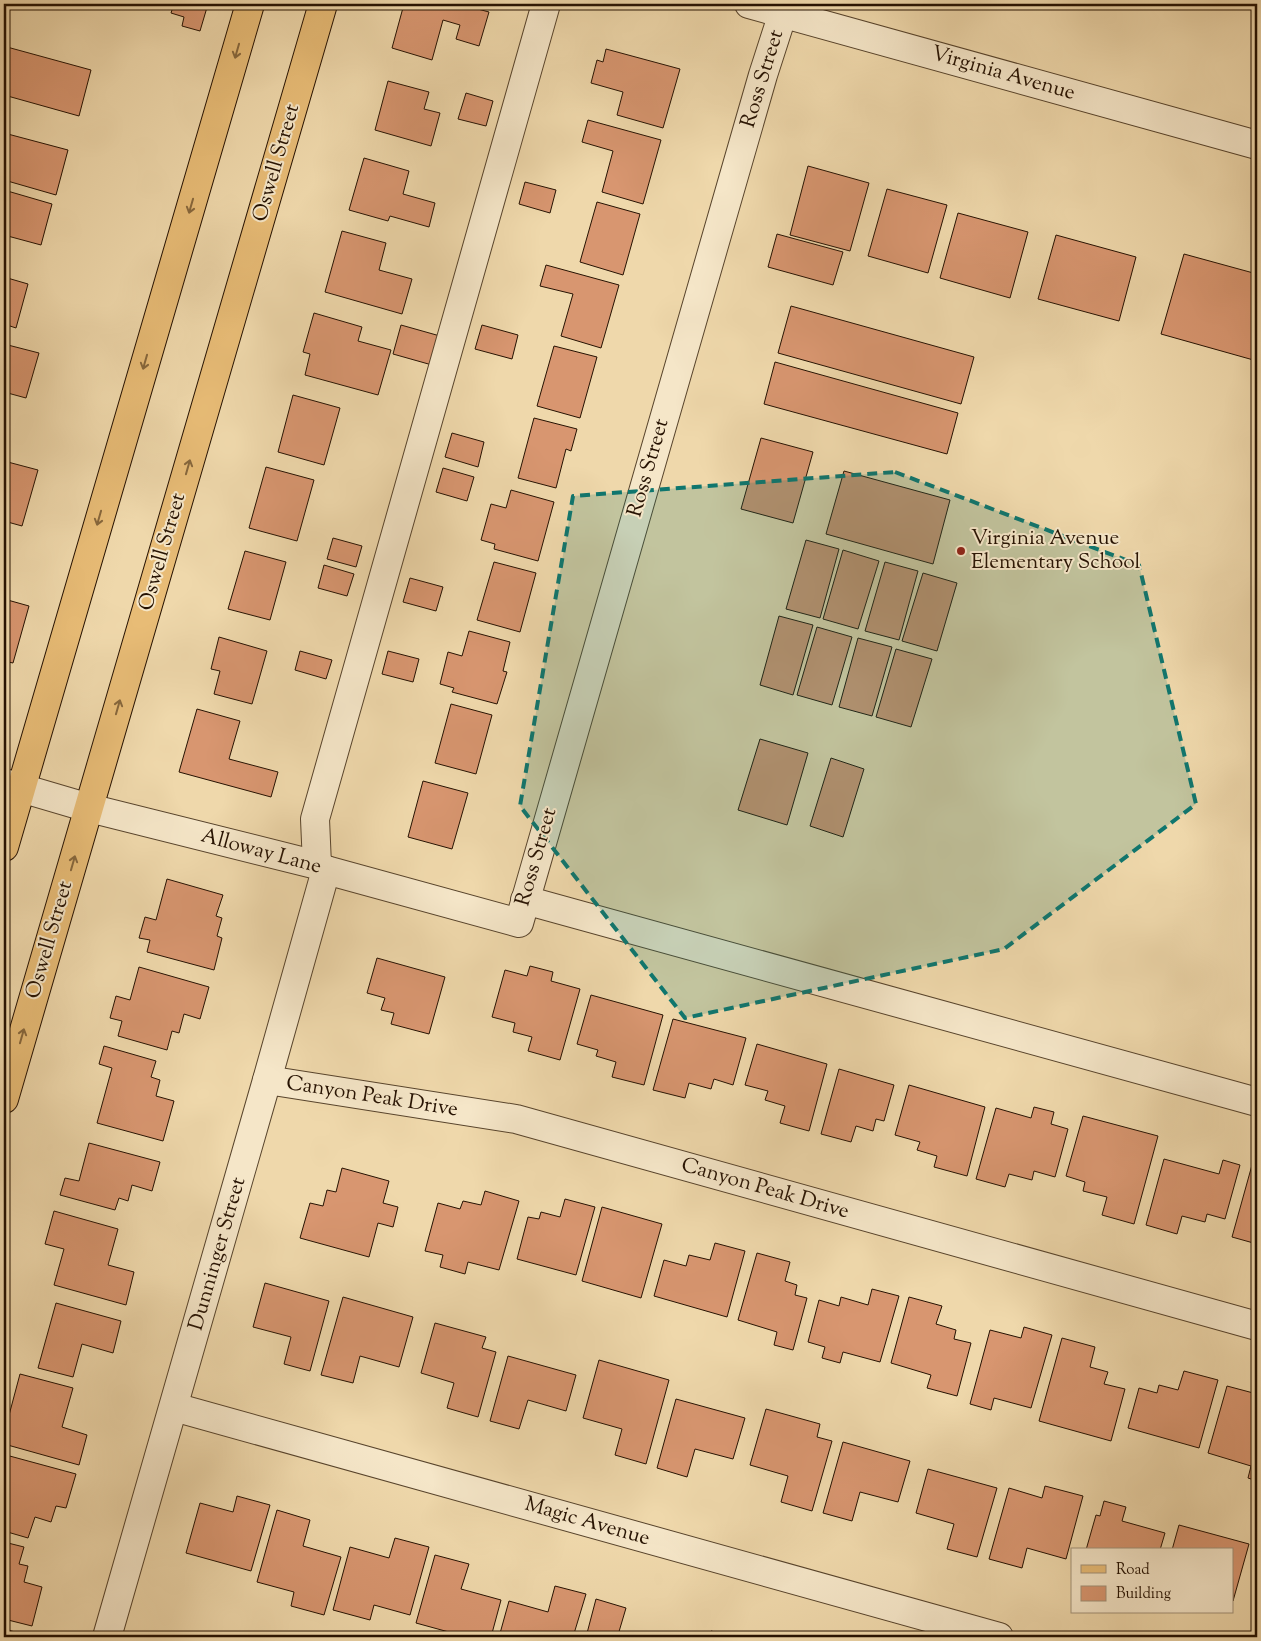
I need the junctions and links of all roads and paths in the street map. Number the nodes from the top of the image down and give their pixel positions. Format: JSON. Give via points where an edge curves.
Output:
{"nodes":[{"id":1,"x":250,"y":4,"type":"edge"},
{"id":2,"x":323,"y":4,"type":"edge"},
{"id":3,"x":546,"y":4,"type":"edge"},
{"id":4,"x":750,"y":4,"type":"edge"},
{"id":5,"x":783,"y":13,"type":"junction"},
{"id":6,"x":1257,"y":145,"type":"edge"},
{"id":7,"x":12,"y":785,"type":"edge"},
{"id":8,"x":89,"y":808,"type":"junction"},
{"id":9,"x":4,"y":847,"type":"edge"},
{"id":10,"x":321,"y":867,"type":"junction"},
{"id":11,"x":522,"y":912,"type":"junction"},
{"id":12,"x":267,"y":1080,"type":"junction"},
{"id":13,"x":4,"y":1099,"type":"edge"},
{"id":14,"x":1257,"y":1102,"type":"edge"},
{"id":15,"x":1257,"y":1326,"type":"edge"},
{"id":16,"x":174,"y":1407,"type":"junction"},
{"id":17,"x":107,"y":1637,"type":"edge"},
{"id":18,"x":999,"y":1637,"type":"edge"}],
"edges":[{"from":1,"to":7,"type":"main road","one_way":true},
{"from":8,"to":2,"type":"main road","name":"Oswell Street","one_way":true},
{"from":3,"to":10,"type":"street","name":"Dunninger Street","via":[[315,819]]},
{"from":4,"to":5,"type":"street","name":"Virginia Avenue"},
{"from":5,"to":6,"type":"street","name":"Virginia Avenue"},
{"from":5,"to":11,"type":"street","name":"Ross Street"},
{"from":7,"to":8,"type":"street","name":"Alloway Lane"},
{"from":7,"to":9,"type":"main road"},
{"from":8,"to":10,"type":"street","name":"Alloway Lane"},
{"from":13,"to":8,"type":"main road","name":"Oswell Street","one_way":true},
{"from":10,"to":11,"type":"street","name":"Alloway Lane"},
{"from":10,"to":12,"type":"street","name":"Dunninger Street"},
{"from":11,"to":14,"type":"street","name":"Alloway Lane"},
{"from":12,"to":15,"type":"street","name":"Canyon Peak Drive","via":[[516,1119]]},
{"from":12,"to":16,"type":"street","name":"Dunninger Street"},
{"from":16,"to":17,"type":"street","name":"Dunninger Street"},
{"from":16,"to":18,"type":"street","name":"Magic Avenue"}]}
